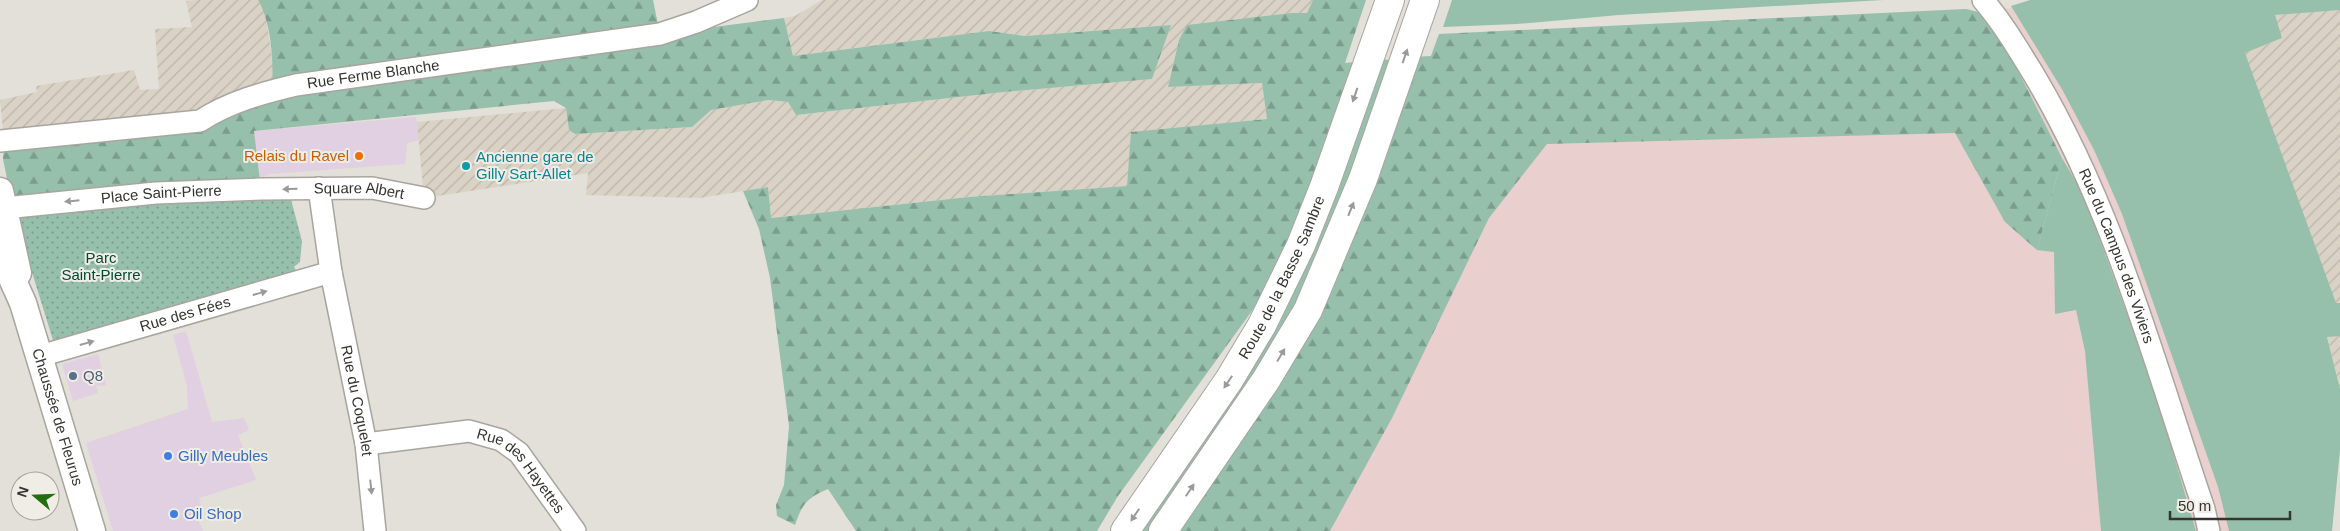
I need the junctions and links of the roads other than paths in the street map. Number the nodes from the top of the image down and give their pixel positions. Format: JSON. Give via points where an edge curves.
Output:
{"nodes":[{"id":1,"x":747,"y":0,"type":"edge"},
{"id":2,"x":1390,"y":0,"type":"edge"},
{"id":3,"x":1425,"y":0,"type":"edge"},
{"id":4,"x":1986,"y":4,"type":"edge"},
{"id":5,"x":0,"y":141,"type":"edge"},
{"id":6,"x":319,"y":188,"type":"junction"},
{"id":7,"x":424,"y":198,"type":"dead end"},
{"id":8,"x":2,"y":199,"type":"edge"},
{"id":9,"x":0,"y":252,"type":"edge"},
{"id":10,"x":331,"y":272,"type":"junction"},
{"id":11,"x":23,"y":303,"type":"junction"},
{"id":12,"x":40,"y":356,"type":"junction"},
{"id":13,"x":366,"y":444,"type":"junction"},
{"id":14,"x":92,"y":531,"type":"edge"},
{"id":15,"x":375,"y":531,"type":"edge"},
{"id":16,"x":575,"y":531,"type":"edge"},
{"id":17,"x":1125,"y":531,"type":"edge"},
{"id":18,"x":1163,"y":531,"type":"edge"},
{"id":19,"x":2209,"y":531,"type":"edge"}],
"edges":[{"from":1,"to":5,"type":"street","name":"Rue Ferme Blanche","via":[[660,34],[386,74],[318,80],[256,95],[225,106],[200,121]]},
{"from":2,"to":17,"type":"highway","name":"Route de la Basse Sambre","one_way":true,"via":[[1324,187],[1301,245],[1262,325],[1229,380]]},
{"from":18,"to":3,"type":"highway","one_way":true,"via":[[1266,380],[1308,310],[1363,179]]},
{"from":4,"to":19,"type":"street","name":"Rue du Campus des Viviers","via":[[2008,33],[2054,110],[2101,208]]},
{"from":6,"to":7,"type":"street","name":"Square Albert","via":[[372,188]]},
{"from":6,"to":8,"type":"street","name":"Place Saint-Pierre","one_way":true},
{"from":6,"to":10,"type":"street","name":"Square Albert"},
{"from":8,"to":11,"type":"main road","name":"Chaussée de Fleurus"},
{"from":9,"to":11,"type":"main road","name":"Chaussée de Fleurus"},
{"from":12,"to":10,"type":"street","name":"Rue des Fées","one_way":true},
{"from":10,"to":13,"type":"street","name":"Rue du Coquelet"},
{"from":11,"to":12,"type":"main road","name":"Chaussée de Fleurus"},
{"from":12,"to":14,"type":"main road","name":"Chaussée de Fleurus"},
{"from":13,"to":15,"type":"street","name":"Rue du Coquelet","one_way":true},
{"from":13,"to":16,"type":"street","name":"Rue des Hayettes","via":[[469,431],[501,440],[519,453]]}]}
